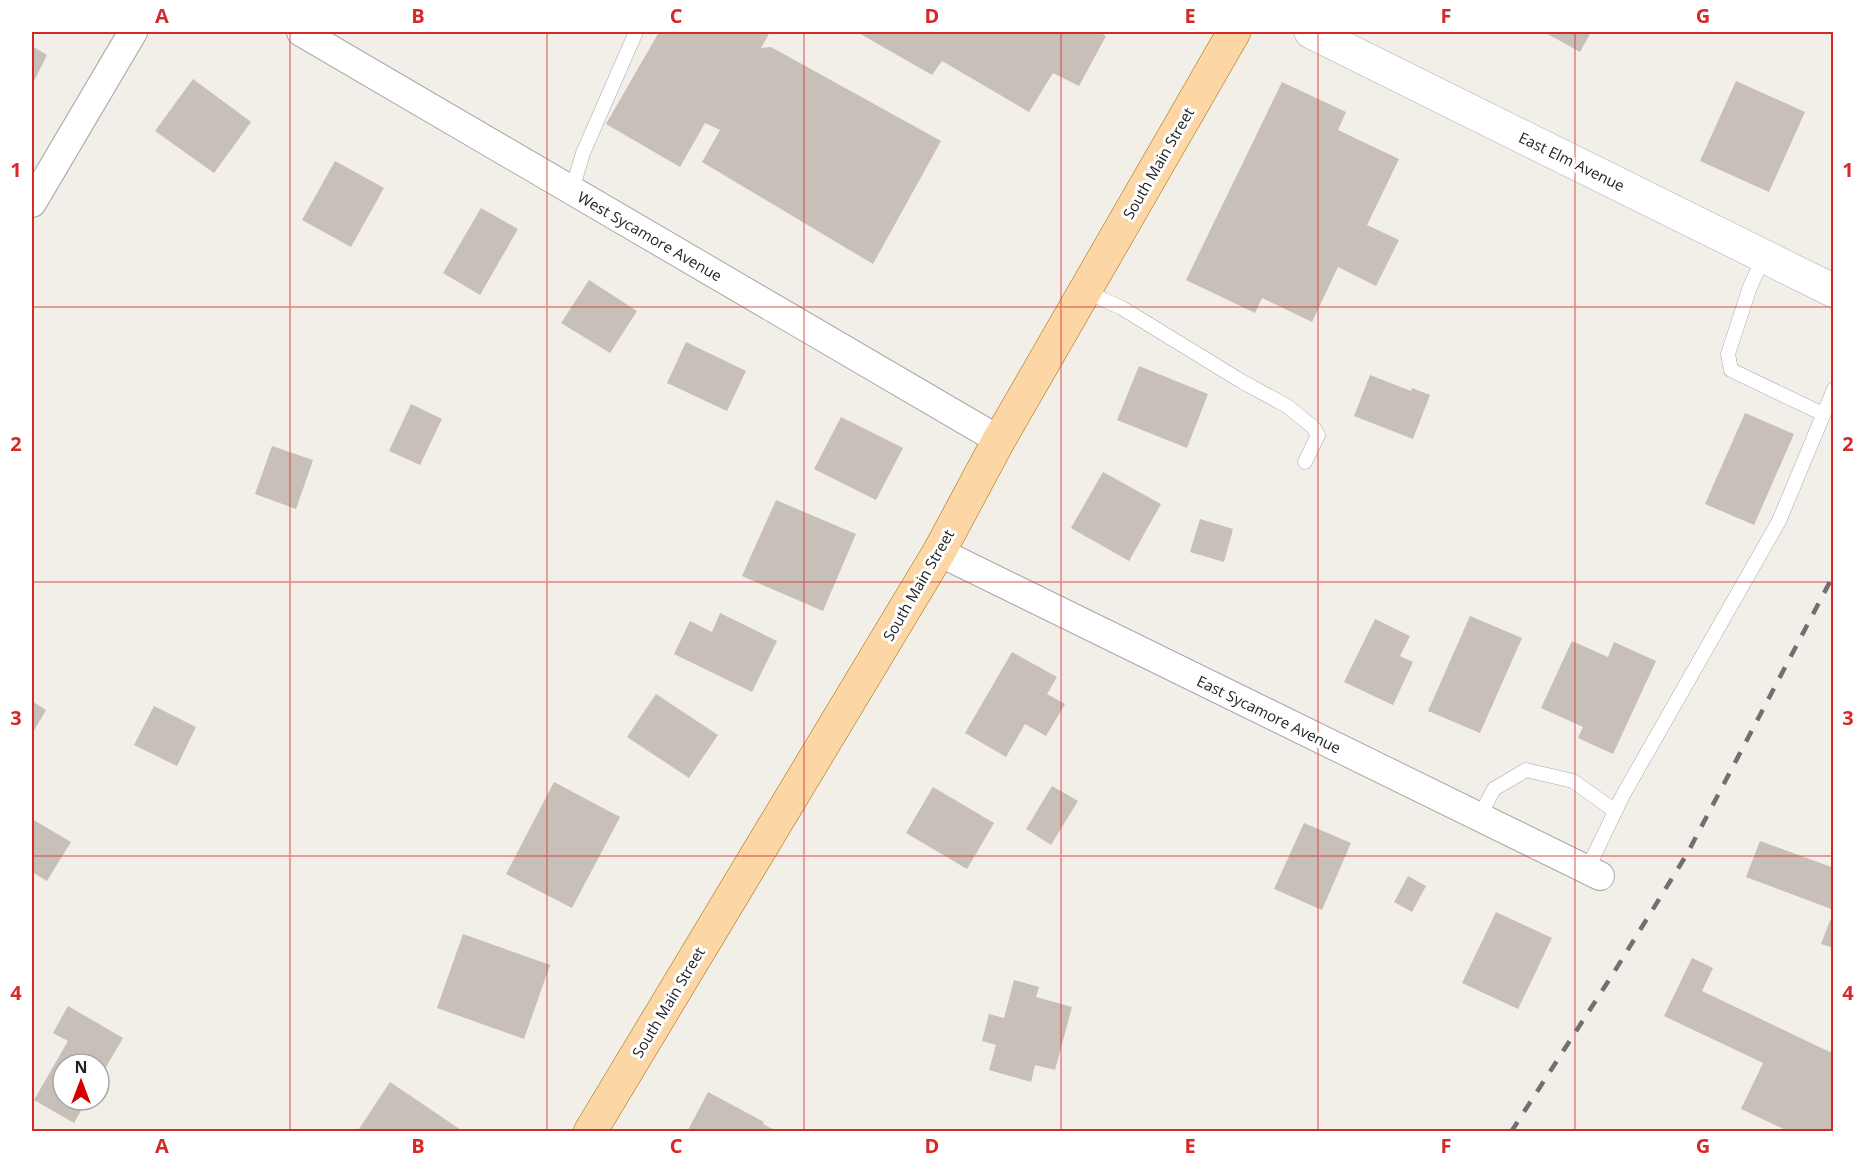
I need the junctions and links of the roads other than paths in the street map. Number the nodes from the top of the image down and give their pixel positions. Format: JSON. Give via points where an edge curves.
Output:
{"nodes":[{"id":1,"x":134,"y":32,"type":"edge"},
{"id":2,"x":301,"y":32,"type":"edge"},
{"id":3,"x":636,"y":32,"type":"edge"},
{"id":4,"x":1234,"y":32,"type":"edge"},
{"id":5,"x":1311,"y":32,"type":"edge"},
{"id":6,"x":572,"y":190,"type":"junction"},
{"id":7,"x":32,"y":203,"type":"edge"},
{"id":8,"x":1764,"y":256,"type":"junction"},
{"id":9,"x":1084,"y":291,"type":"junction"},
{"id":10,"x":1833,"y":291,"type":"edge"},
{"id":11,"x":1833,"y":389,"type":"edge"},
{"id":12,"x":1823,"y":414,"type":"junction"},
{"id":13,"x":999,"y":440,"type":"junction"},
{"id":14,"x":1305,"y":462,"type":"dead end"},
{"id":15,"x":939,"y":552,"type":"junction"},
{"id":16,"x":1615,"y":811,"type":"junction"},
{"id":17,"x":1479,"y":817,"type":"junction"},
{"id":18,"x":1593,"y":873,"type":"joint"},
{"id":19,"x":590,"y":1131,"type":"edge"}],
"edges":[{"from":1,"to":7,"type":"street"},
{"from":2,"to":6,"type":"street","name":"West Sycamore Avenue"},
{"from":3,"to":6,"type":"lane","via":[[583,153]]},
{"from":4,"to":9,"type":"main road","name":"South Main Street"},
{"from":5,"to":8,"type":"street","name":"East Elm Avenue"},
{"from":6,"to":13,"type":"street","name":"West Sycamore Avenue"},
{"from":8,"to":10,"type":"street","name":"East Elm Avenue"},
{"from":8,"to":12,"type":"lane","via":[[1728,354],[1731,370]]},
{"from":9,"to":13,"type":"main road","name":"South Main Street"},
{"from":9,"to":14,"type":"lane","via":[[1122,308],[1287,406],[1318,435]]},
{"from":11,"to":12,"type":"lane"},
{"from":12,"to":16,"type":"lane","via":[[1779,521]]},
{"from":13,"to":15,"type":"main road","name":"South Main Street"},
{"from":15,"to":17,"type":"street","name":"East Sycamore Avenue"},
{"from":15,"to":19,"type":"main road","name":"South Main Street"},
{"from":16,"to":17,"type":"lane","via":[[1573,781],[1526,770],[1494,789]]},
{"from":16,"to":18,"type":"lane"},
{"from":17,"to":18,"type":"street","name":"East Sycamore Avenue"}]}
